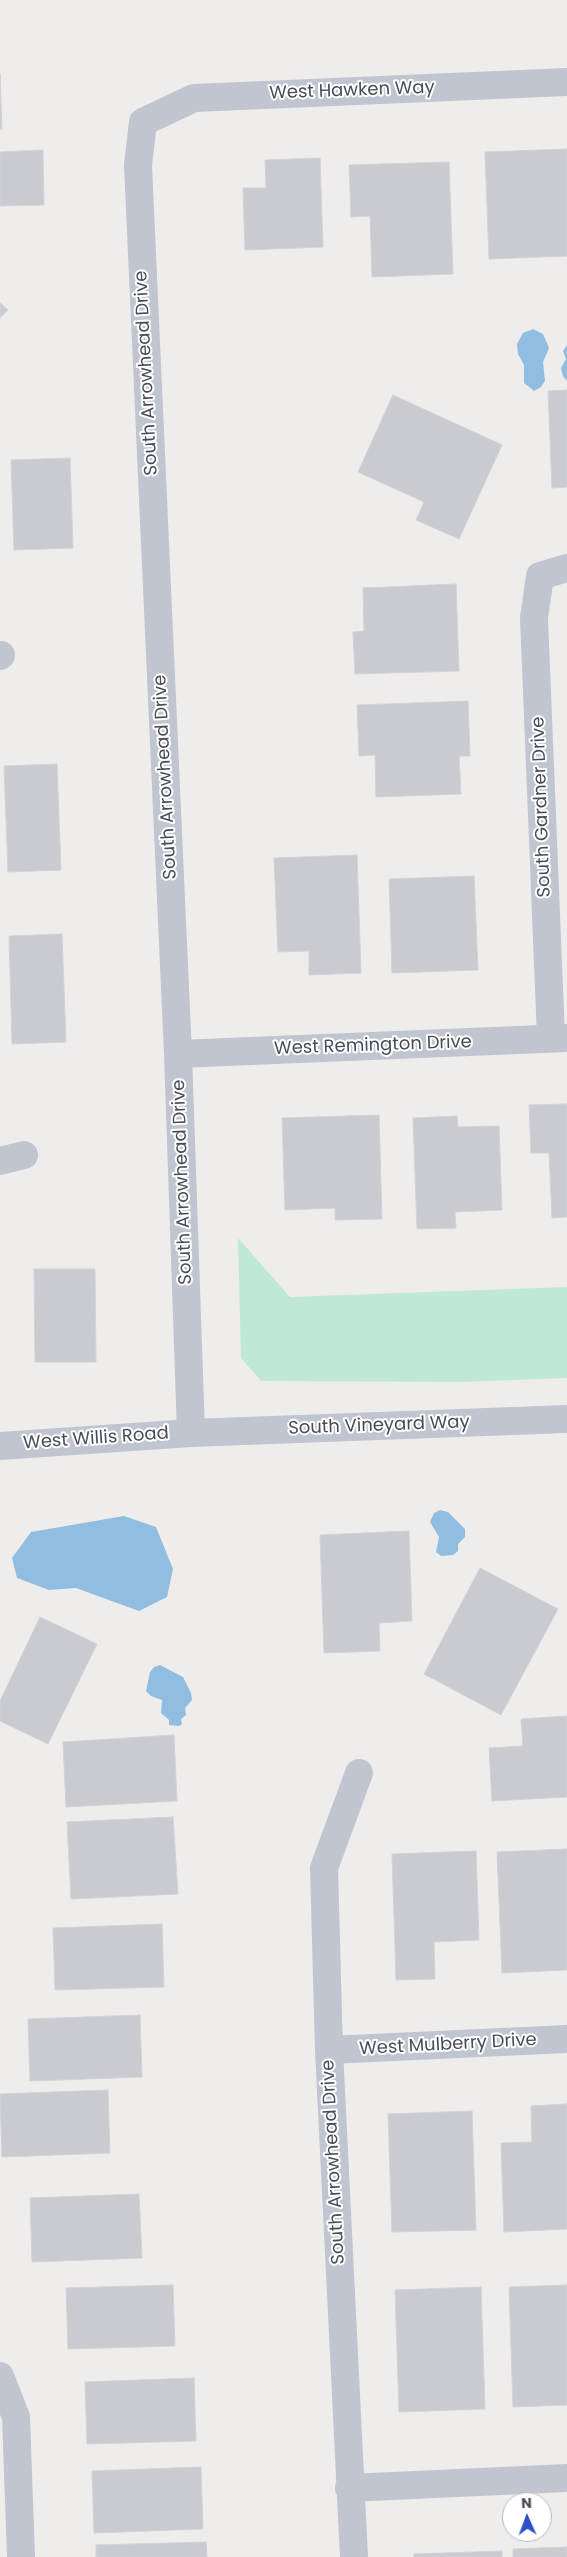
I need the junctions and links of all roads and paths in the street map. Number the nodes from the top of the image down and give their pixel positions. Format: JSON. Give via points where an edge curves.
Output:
{"nodes":[{"id":1,"x":567,"y":82,"type":"edge"},
{"id":2,"x":143,"y":122,"type":"joint"},
{"id":3,"x":567,"y":568,"type":"edge"},
{"id":4,"x":559,"y":1038,"type":"edge"},
{"id":5,"x":178,"y":1054,"type":"junction"},
{"id":6,"x":567,"y":1418,"type":"edge"},
{"id":7,"x":191,"y":1433,"type":"junction"},
{"id":8,"x":0,"y":1446,"type":"edge"},
{"id":9,"x":359,"y":1773,"type":"dead end"},
{"id":10,"x":567,"y":2039,"type":"edge"},
{"id":11,"x":329,"y":2050,"type":"junction"},
{"id":12,"x":0,"y":2376,"type":"edge"},
{"id":13,"x":567,"y":2478,"type":"edge"},
{"id":14,"x":349,"y":2488,"type":"junction"},
{"id":15,"x":21,"y":2557,"type":"edge"},
{"id":16,"x":354,"y":2557,"type":"edge"}],
"edges":[{"from":1,"to":2,"type":"street","name":"West Hawken Way","via":[[194,98]]},
{"from":2,"to":5,"type":"street","name":"South Arrowhead Drive","via":[[138,165]]},
{"from":3,"to":4,"type":"street","name":"South Gardner Drive","via":[[540,576],[534,618]]},
{"from":4,"to":5,"type":"street","name":"West Remington Drive"},
{"from":5,"to":7,"type":"street","name":"South Arrowhead Drive"},
{"from":6,"to":7,"type":"street","name":"South Vineyard Way"},
{"from":7,"to":8,"type":"street","name":"West Willis Road"},
{"from":9,"to":11,"type":"street","name":"South Arrowhead Drive","via":[[324,1868]]},
{"from":10,"to":11,"type":"street","name":"West Mulberry Drive"},
{"from":11,"to":14,"type":"street","name":"South Arrowhead Drive"},
{"from":12,"to":15,"type":"street","via":[[16,2417]]},
{"from":13,"to":14,"type":"street"},
{"from":14,"to":16,"type":"street","name":"South Arrowhead Drive"}]}
